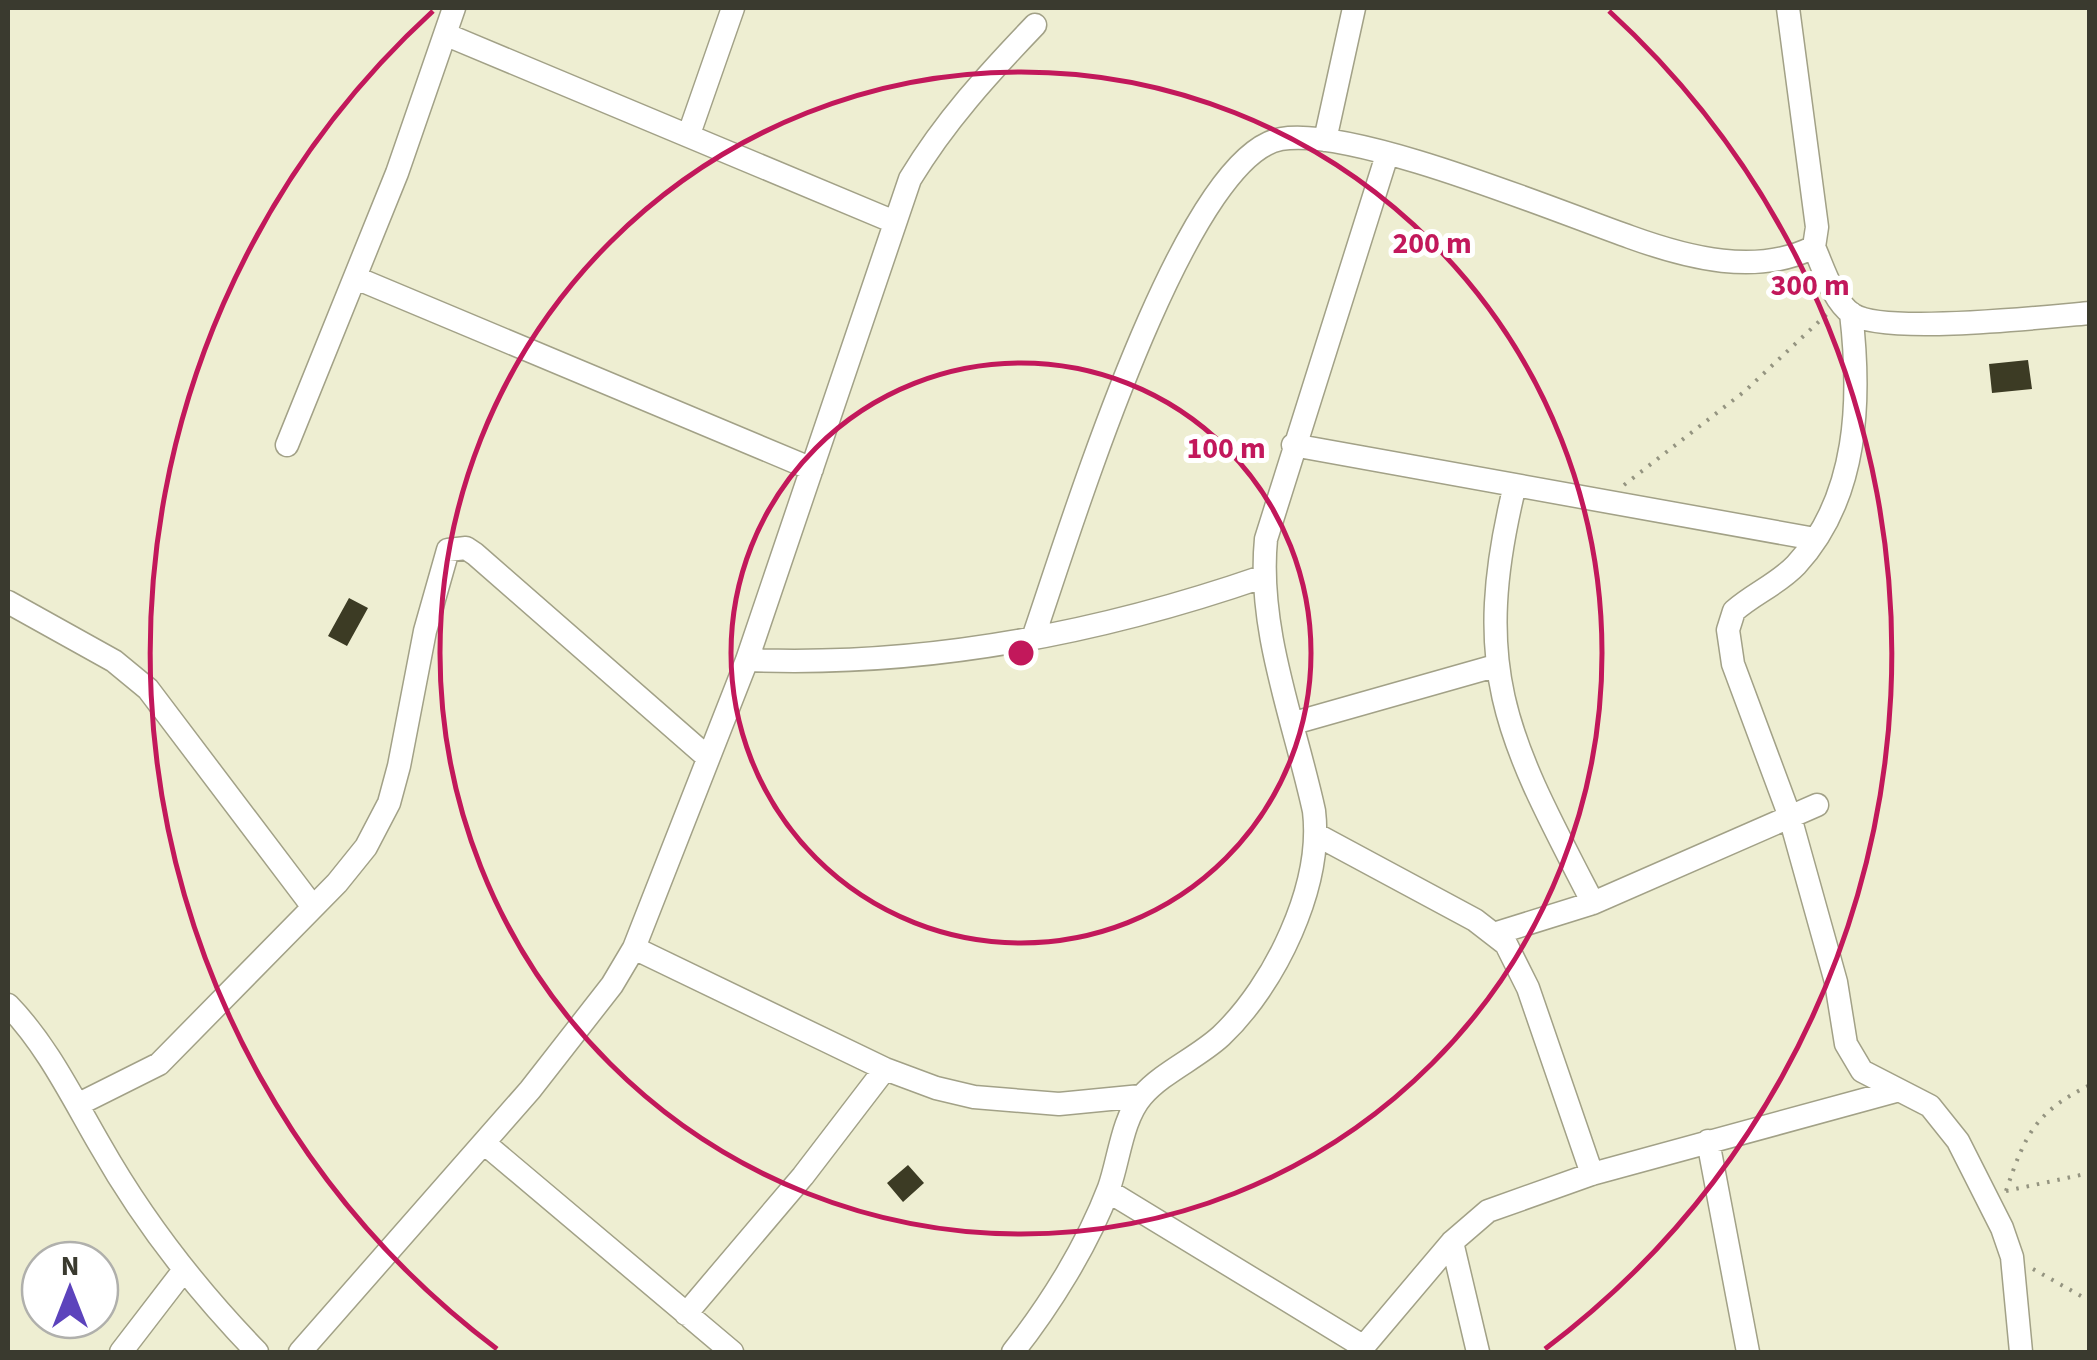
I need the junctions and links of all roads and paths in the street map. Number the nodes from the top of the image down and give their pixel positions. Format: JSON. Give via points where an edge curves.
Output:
{"nodes":[{"id":1,"x":454,"y":8,"type":"edge"},
{"id":2,"x":733,"y":8,"type":"edge"},
{"id":3,"x":1354,"y":8,"type":"edge"},
{"id":4,"x":1788,"y":8,"type":"edge"},
{"id":5,"x":1034,"y":25,"type":"dead end"},
{"id":6,"x":447,"y":35,"type":"junction"},
{"id":7,"x":689,"y":134,"type":"junction"},
{"id":8,"x":1325,"y":140,"type":"junction"},
{"id":9,"x":1387,"y":155,"type":"junction"},
{"id":10,"x":892,"y":221,"type":"junction"},
{"id":11,"x":1814,"y":247,"type":"junction"},
{"id":12,"x":356,"y":278,"type":"junction"},
{"id":13,"x":1846,"y":307,"type":"junction"},
{"id":14,"x":2090,"y":313,"type":"edge"},
{"id":15,"x":287,"y":445,"type":"dead end"},
{"id":16,"x":1292,"y":445,"type":"junction"},
{"id":17,"x":812,"y":469,"type":"junction"},
{"id":18,"x":1515,"y":485,"type":"junction"},
{"id":19,"x":1601,"y":502,"type":"junction"},
{"id":20,"x":1814,"y":539,"type":"junction"},
{"id":21,"x":1262,"y":577,"type":"junction"},
{"id":22,"x":8,"y":602,"type":"edge"},
{"id":23,"x":1033,"y":638,"type":"junction"},
{"id":24,"x":747,"y":660,"type":"junction"},
{"id":25,"x":1495,"y":666,"type":"junction"},
{"id":26,"x":1294,"y":723,"type":"junction"},
{"id":27,"x":706,"y":756,"type":"junction"},
{"id":28,"x":1817,"y":805,"type":"dead end"},
{"id":29,"x":1790,"y":817,"type":"junction"},
{"id":30,"x":1317,"y":835,"type":"junction"},
{"id":31,"x":1593,"y":902,"type":"junction"},
{"id":32,"x":313,"y":907,"type":"junction"},
{"id":33,"x":1497,"y":933,"type":"junction"},
{"id":34,"x":634,"y":948,"type":"junction"},
{"id":35,"x":8,"y":1005,"type":"edge"},
{"id":36,"x":885,"y":1069,"type":"junction"},
{"id":37,"x":2090,"y":1085,"type":"edge"},
{"id":38,"x":1896,"y":1091,"type":"junction"},
{"id":39,"x":1141,"y":1096,"type":"junction"},
{"id":40,"x":79,"y":1104,"type":"junction"},
{"id":41,"x":1708,"y":1140,"type":"junction"},
{"id":42,"x":484,"y":1144,"type":"junction"},
{"id":43,"x":1592,"y":1174,"type":"junction"},
{"id":44,"x":2090,"y":1174,"type":"edge"},
{"id":45,"x":1108,"y":1191,"type":"junction"},
{"id":46,"x":1452,"y":1242,"type":"junction"},
{"id":47,"x":2012,"y":1257,"type":"junction"},
{"id":48,"x":184,"y":1270,"type":"junction"},
{"id":49,"x":2090,"y":1301,"type":"edge"},
{"id":50,"x":686,"y":1314,"type":"junction"},
{"id":51,"x":1362,"y":1350,"type":"edge"},
{"id":52,"x":120,"y":1352,"type":"edge"},
{"id":53,"x":257,"y":1352,"type":"edge"},
{"id":54,"x":300,"y":1352,"type":"edge"},
{"id":55,"x":732,"y":1352,"type":"edge"},
{"id":56,"x":1013,"y":1352,"type":"edge"},
{"id":57,"x":1478,"y":1352,"type":"edge"},
{"id":58,"x":1748,"y":1352,"type":"edge"},
{"id":59,"x":2021,"y":1352,"type":"edge"}],
"edges":[{"from":1,"to":6,"type":"street"},
{"from":2,"to":7,"type":"street"},
{"from":3,"to":8,"type":"street"},
{"from":4,"to":11,"type":"street","via":[[1816,215]]},
{"from":5,"to":10,"type":"street","via":[[937,134]]},
{"from":6,"to":7,"type":"street"},
{"from":6,"to":12,"type":"street"},
{"from":7,"to":10,"type":"street"},
{"from":8,"to":9,"type":"street"},
{"from":8,"to":23,"type":"street","via":[[1259,144],[1210,201],[1154,308]]},
{"from":9,"to":11,"type":"street","via":[[1689,255],[1777,261]]},
{"from":9,"to":16,"type":"street"},
{"from":10,"to":17,"type":"street"},
{"from":11,"to":13,"type":"street"},
{"from":12,"to":15,"type":"street"},
{"from":12,"to":17,"type":"street"},
{"from":13,"to":14,"type":"street","via":[[1871,320],[1944,323]]},
{"from":13,"to":19,"type":"path"},
{"from":13,"to":20,"type":"street","via":[[1859,377],[1856,426],[1845,472]]},
{"from":16,"to":18,"type":"street"},
{"from":16,"to":21,"type":"street"},
{"from":17,"to":24,"type":"street"},
{"from":18,"to":19,"type":"street"},
{"from":18,"to":25,"type":"street","via":[[1495,594]]},
{"from":19,"to":20,"type":"street"},
{"from":20,"to":29,"type":"street","via":[[1782,578],[1734,611],[1728,630],[1733,664]]},
{"from":21,"to":23,"type":"street"},
{"from":21,"to":26,"type":"street"},
{"from":22,"to":32,"type":"street","via":[[114,661],[148,689]]},
{"from":23,"to":24,"type":"street","via":[[879,660]]},
{"from":24,"to":27,"type":"street"},
{"from":25,"to":26,"type":"street"},
{"from":25,"to":31,"type":"street","via":[[1528,777]]},
{"from":26,"to":30,"type":"street"},
{"from":27,"to":32,"type":"street","via":[[475,554],[448,550],[389,803],[366,847]]},
{"from":27,"to":34,"type":"street"},
{"from":28,"to":29,"type":"street"},
{"from":29,"to":31,"type":"street"},
{"from":29,"to":38,"type":"street","via":[[1829,954],[1846,1044],[1862,1071]]},
{"from":30,"to":33,"type":"street"},
{"from":30,"to":39,"type":"street","via":[[1304,891],[1268,981],[1222,1035]]},
{"from":31,"to":33,"type":"street"},
{"from":32,"to":40,"type":"street","via":[[158,1064]]},
{"from":33,"to":43,"type":"street","via":[[1528,988]]},
{"from":34,"to":36,"type":"street"},
{"from":34,"to":42,"type":"street"},
{"from":35,"to":40,"type":"street"},
{"from":36,"to":39,"type":"street","via":[[974,1097],[1059,1104]]},
{"from":36,"to":50,"type":"street"},
{"from":37,"to":44,"type":"path","via":[[2037,1120],[2006,1191]]},
{"from":38,"to":41,"type":"street"},
{"from":38,"to":47,"type":"street","via":[[1943,1118],[1982,1184]]},
{"from":39,"to":45,"type":"street"},
{"from":40,"to":48,"type":"street"},
{"from":41,"to":43,"type":"street"},
{"from":41,"to":58,"type":"street"},
{"from":42,"to":50,"type":"street"},
{"from":42,"to":54,"type":"street"},
{"from":43,"to":46,"type":"street","via":[[1488,1211]]},
{"from":45,"to":51,"type":"street"},
{"from":45,"to":56,"type":"street","via":[[1072,1264]]},
{"from":46,"to":51,"type":"street"},
{"from":46,"to":57,"type":"street"},
{"from":47,"to":49,"type":"path"},
{"from":47,"to":59,"type":"street"},
{"from":48,"to":52,"type":"street"},
{"from":48,"to":53,"type":"street"},
{"from":50,"to":55,"type":"street"}]}
